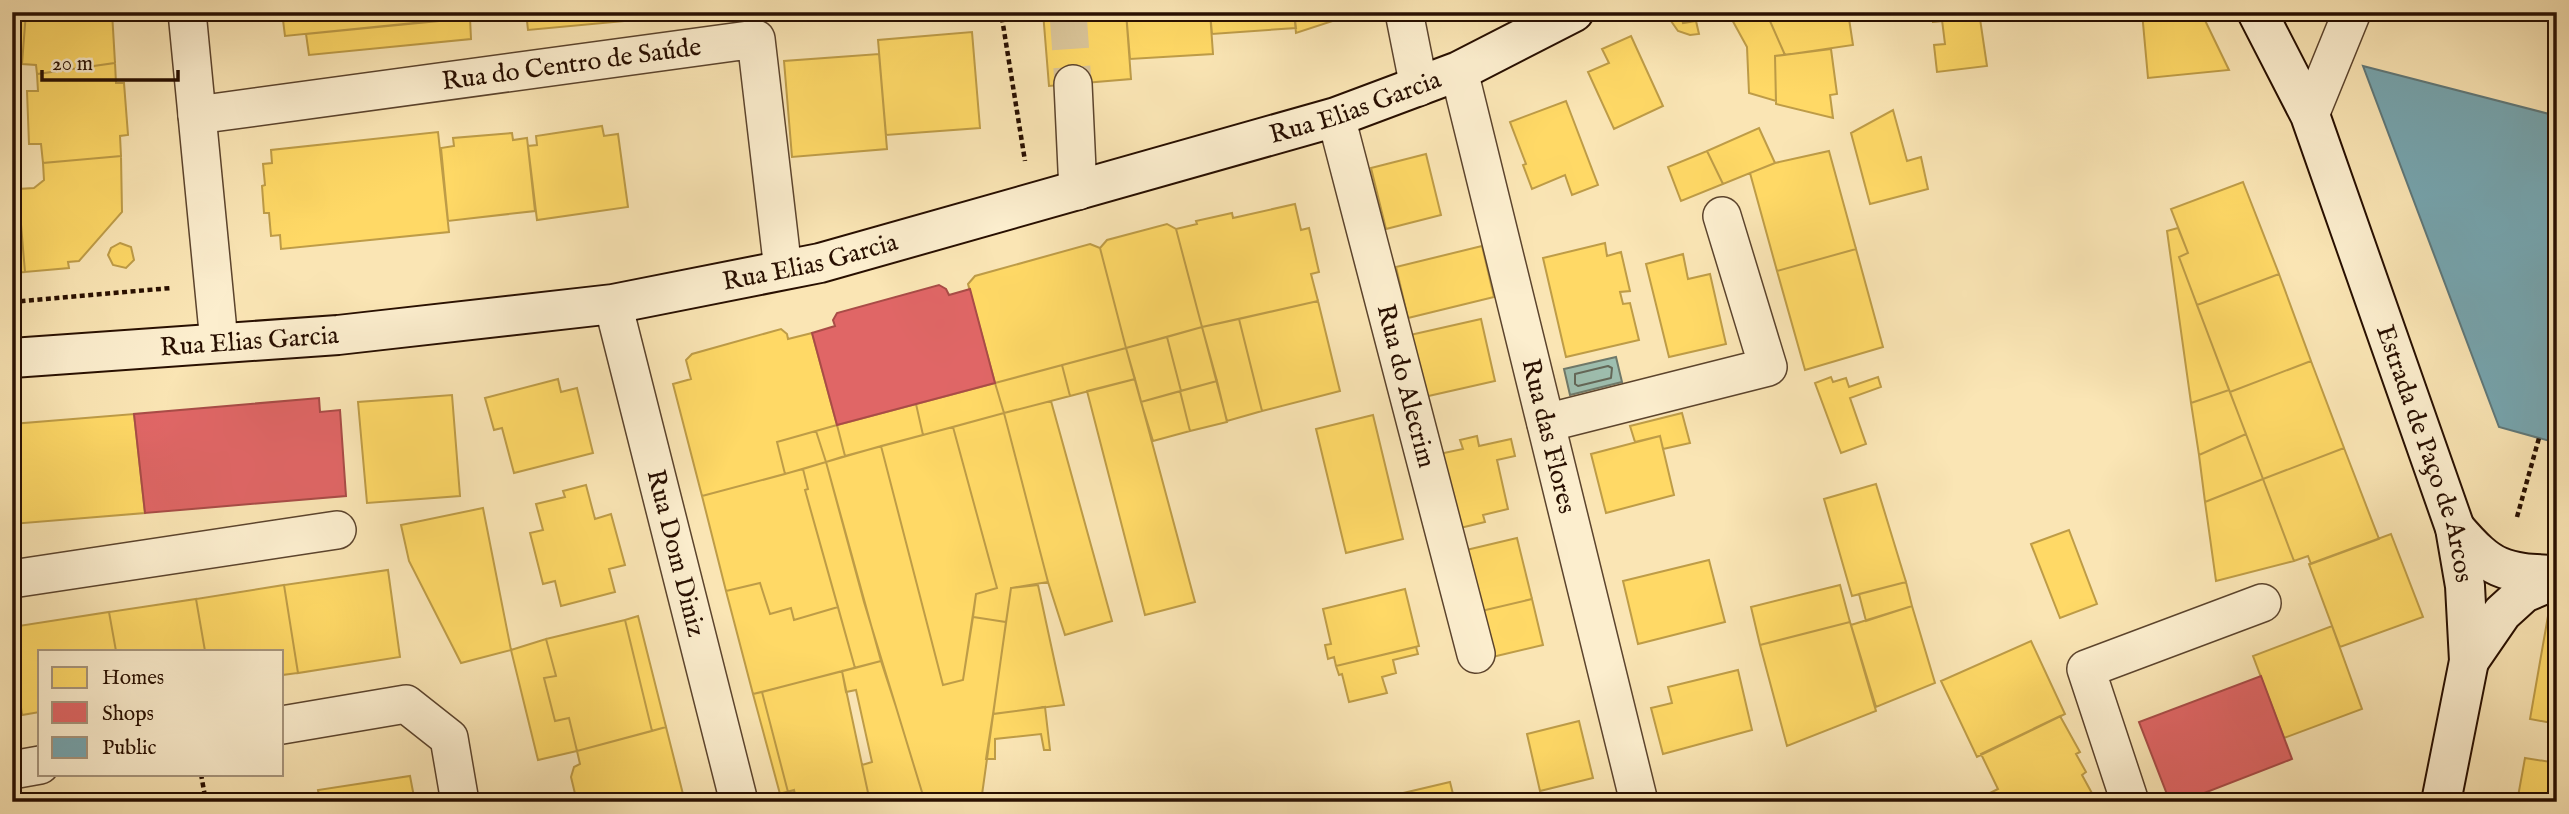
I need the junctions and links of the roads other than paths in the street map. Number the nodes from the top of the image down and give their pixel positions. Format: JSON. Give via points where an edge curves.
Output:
{"nodes":[{"id":1,"x":187,"y":12,"type":"edge"},
{"id":2,"x":1404,"y":12,"type":"edge"},
{"id":3,"x":1574,"y":12,"type":"edge"},
{"id":4,"x":2257,"y":12,"type":"edge"},
{"id":5,"x":2352,"y":12,"type":"edge"},
{"id":6,"x":1459,"y":71,"type":"junction"},
{"id":7,"x":1073,"y":84,"type":"tunnel mouth"},
{"id":8,"x":1419,"y":87,"type":"junction"},
{"id":9,"x":197,"y":115,"type":"junction"},
{"id":10,"x":2310,"y":115,"type":"junction"},
{"id":11,"x":1336,"y":117,"type":"junction"},
{"id":12,"x":1078,"y":191,"type":"junction"},
{"id":13,"x":1723,"y":216,"type":"dead end"},
{"id":14,"x":783,"y":270,"type":"junction"},
{"id":15,"x":613,"y":303,"type":"junction"},
{"id":16,"x":219,"y":342,"type":"junction"},
{"id":17,"x":12,"y":358,"type":"edge"},
{"id":18,"x":1546,"y":423,"type":"junction"},
{"id":19,"x":2455,"y":528,"type":"junction"},
{"id":20,"x":337,"y":530,"type":"dead end"},
{"id":21,"x":2557,"y":577,"type":"edge"},
{"id":22,"x":12,"y":579,"type":"edge"},
{"id":23,"x":2262,"y":603,"type":"dead end"},
{"id":24,"x":1476,"y":654,"type":"dead end"},
{"id":25,"x":2469,"y":661,"type":"junction"},
{"id":26,"x":284,"y":725,"type":"edge"},
{"id":27,"x":38,"y":765,"type":"edge"},
{"id":28,"x":12,"y":770,"type":"edge"},
{"id":29,"x":460,"y":802,"type":"edge"},
{"id":30,"x":739,"y":802,"type":"edge"},
{"id":31,"x":1639,"y":802,"type":"edge"},
{"id":32,"x":2130,"y":802,"type":"edge"},
{"id":33,"x":2441,"y":802,"type":"edge"}],
"edges":[{"from":1,"to":9,"type":"street"},
{"from":2,"to":8,"type":"street"},
{"from":3,"to":6,"type":"street","name":"Rua Elias Garcia"},
{"from":4,"to":10,"type":"street","name":"Estrada de Paço de Arcos"},
{"from":5,"to":10,"type":"street"},
{"from":6,"to":8,"type":"street","name":"Rua Elias Garcia"},
{"from":6,"to":18,"type":"street","name":"Rua das Flores"},
{"from":7,"to":12,"type":"street"},
{"from":8,"to":11,"type":"street","name":"Rua Elias Garcia"},
{"from":9,"to":14,"type":"street","name":"Rua do Centro de Saúde","via":[[755,38]]},
{"from":9,"to":16,"type":"street"},
{"from":10,"to":19,"type":"street","name":"Estrada de Paço de Arcos"},
{"from":11,"to":12,"type":"street","name":"Rua Elias Garcia"},
{"from":11,"to":24,"type":"street","name":"Rua do Alecrim"},
{"from":12,"to":14,"type":"street","name":"Rua Elias Garcia","via":[[820,264]]},
{"from":13,"to":18,"type":"street","via":[[1768,367]]},
{"from":14,"to":15,"type":"street","name":"Rua Elias Garcia"},
{"from":15,"to":16,"type":"street","name":"Rua Elias Garcia","via":[[338,335]]},
{"from":15,"to":30,"type":"street","name":"Rua Dom Diniz"},
{"from":16,"to":17,"type":"street","name":"Rua Elias Garcia"},
{"from":18,"to":31,"type":"street","name":"Rua das Flores"},
{"from":19,"to":21,"type":"street","via":[[2497,567]]},
{"from":19,"to":25,"type":"street","name":"Estrada de Paço de Arcos","via":[[2465,586]]},
{"from":20,"to":22,"type":"street"},
{"from":21,"to":25,"type":"street","via":[[2524,593],[2502,613]]},
{"from":23,"to":32,"type":"street","via":[[2086,669]]},
{"from":25,"to":33,"type":"street","name":"Estrada de Paço de Arcos"},
{"from":26,"to":29,"type":"street","via":[[406,704],[449,738]]},
{"from":27,"to":28,"type":"street"}]}
